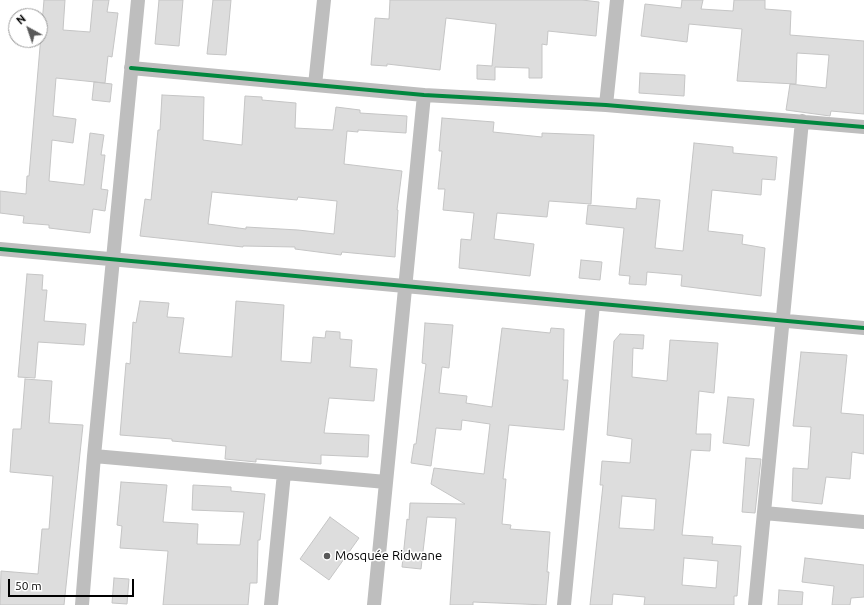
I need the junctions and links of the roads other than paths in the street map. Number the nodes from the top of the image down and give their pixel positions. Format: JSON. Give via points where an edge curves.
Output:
{"nodes":[{"id":1,"x":138,"y":0,"type":"edge"},
{"id":2,"x":324,"y":0,"type":"edge"},
{"id":3,"x":617,"y":0,"type":"edge"},
{"id":4,"x":132,"y":68,"type":"junction"},
{"id":5,"x":316,"y":85,"type":"junction"},
{"id":6,"x":424,"y":95,"type":"junction"},
{"id":7,"x":606,"y":105,"type":"junction"},
{"id":8,"x":802,"y":121,"type":"junction"},
{"id":9,"x":864,"y":127,"type":"edge"},
{"id":10,"x":0,"y":249,"type":"edge"},
{"id":11,"x":113,"y":260,"type":"junction"},
{"id":12,"x":406,"y":286,"type":"junction"},
{"id":13,"x":593,"y":304,"type":"junction"},
{"id":14,"x":783,"y":321,"type":"junction"},
{"id":15,"x":864,"y":328,"type":"edge"},
{"id":16,"x":94,"y":456,"type":"junction"},
{"id":17,"x":284,"y":473,"type":"junction"},
{"id":18,"x":386,"y":482,"type":"junction"},
{"id":19,"x":764,"y":513,"type":"junction"},
{"id":20,"x":864,"y":522,"type":"edge"},
{"id":21,"x":82,"y":605,"type":"edge"},
{"id":22,"x":271,"y":605,"type":"edge"},
{"id":23,"x":374,"y":605,"type":"edge"},
{"id":24,"x":564,"y":605,"type":"edge"},
{"id":25,"x":755,"y":605,"type":"edge"}],
"edges":[{"from":1,"to":4,"type":"street"},
{"from":2,"to":5,"type":"street"},
{"from":3,"to":7,"type":"street"},
{"from":4,"to":5,"type":"street"},
{"from":4,"to":11,"type":"street"},
{"from":5,"to":6,"type":"street"},
{"from":6,"to":7,"type":"street"},
{"from":6,"to":12,"type":"street"},
{"from":7,"to":8,"type":"street"},
{"from":8,"to":9,"type":"street"},
{"from":8,"to":14,"type":"street"},
{"from":10,"to":11,"type":"street"},
{"from":11,"to":12,"type":"street"},
{"from":11,"to":16,"type":"street"},
{"from":12,"to":13,"type":"street"},
{"from":12,"to":18,"type":"street"},
{"from":13,"to":14,"type":"street"},
{"from":13,"to":24,"type":"street"},
{"from":14,"to":15,"type":"street"},
{"from":14,"to":19,"type":"street"},
{"from":16,"to":17,"type":"street"},
{"from":16,"to":21,"type":"street"},
{"from":17,"to":18,"type":"street"},
{"from":17,"to":22,"type":"street"},
{"from":18,"to":23,"type":"street"},
{"from":19,"to":20,"type":"street"},
{"from":19,"to":25,"type":"street"}]}
